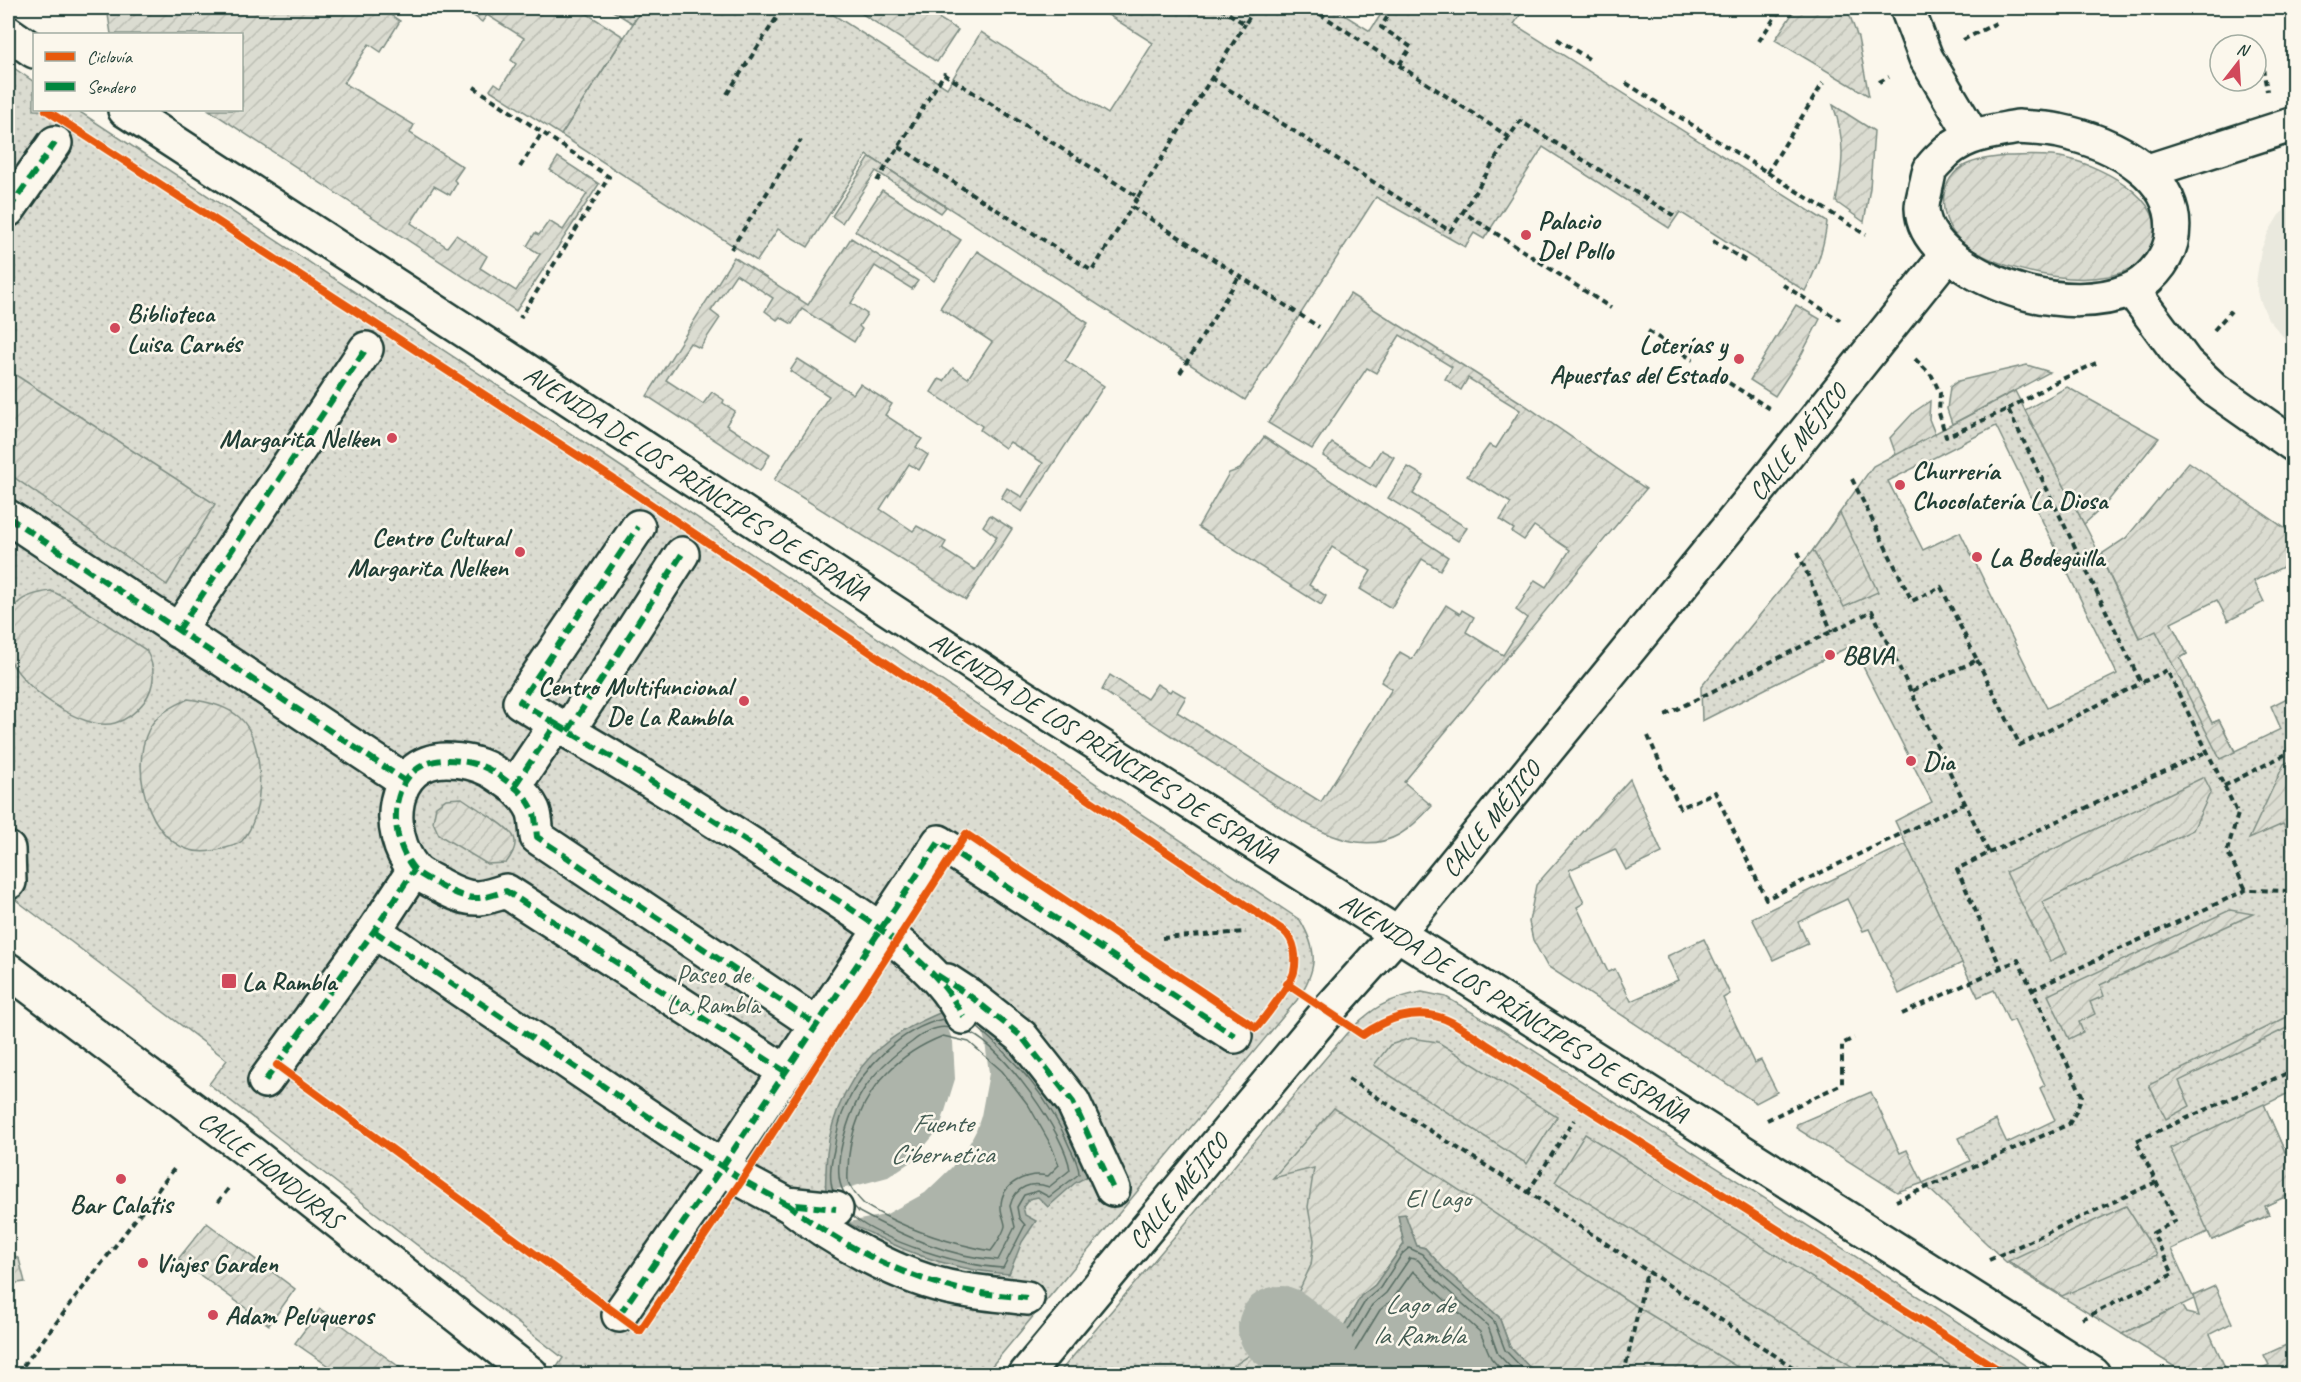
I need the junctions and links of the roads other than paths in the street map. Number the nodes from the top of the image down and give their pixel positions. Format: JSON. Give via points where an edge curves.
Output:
{"nodes":[{"id":1,"x":1907,"y":8,"type":"edge"},
{"id":2,"x":8,"y":33,"type":"edge"},
{"id":3,"x":33,"y":50,"type":"edge"},
{"id":4,"x":127,"y":111,"type":"edge"},
{"id":5,"x":2294,"y":124,"type":"edge"},
{"id":6,"x":1972,"y":135,"type":"junction"},
{"id":7,"x":55,"y":143,"type":"dead end"},
{"id":8,"x":2148,"y":171,"type":"junction"},
{"id":9,"x":8,"y":210,"type":"edge"},
{"id":10,"x":1947,"y":255,"type":"junction"},
{"id":11,"x":2132,"y":290,"type":"junction"},
{"id":12,"x":366,"y":349,"type":"dead end"},
{"id":13,"x":2294,"y":445,"type":"edge"},
{"id":14,"x":8,"y":517,"type":"edge"},
{"id":15,"x":638,"y":527,"type":"dead end"},
{"id":16,"x":682,"y":554,"type":"dead end"},
{"id":17,"x":178,"y":631,"type":"junction"},
{"id":18,"x":562,"y":727,"type":"junction"},
{"id":19,"x":404,"y":780,"type":"junction"},
{"id":20,"x":515,"y":785,"type":"junction"},
{"id":21,"x":8,"y":849,"type":"edge"},
{"id":22,"x":414,"y":870,"type":"junction"},
{"id":23,"x":9,"y":882,"type":"dead end"},
{"id":24,"x":881,"y":929,"type":"junction"},
{"id":25,"x":374,"y":931,"type":"junction"},
{"id":26,"x":1397,"y":934,"type":"junction"},
{"id":27,"x":922,"y":965,"type":"junction"},
{"id":28,"x":8,"y":970,"type":"edge"},
{"id":29,"x":963,"y":1017,"type":"dead end"},
{"id":30,"x":817,"y":1025,"type":"junction"},
{"id":31,"x":1235,"y":1036,"type":"dead end"},
{"id":32,"x":786,"y":1072,"type":"junction"},
{"id":33,"x":265,"y":1081,"type":"dead end"},
{"id":34,"x":722,"y":1167,"type":"junction"},
{"id":35,"x":1113,"y":1189,"type":"dead end"},
{"id":36,"x":787,"y":1204,"type":"junction"},
{"id":37,"x":836,"y":1209,"type":"dead end"},
{"id":38,"x":1027,"y":1298,"type":"dead end"},
{"id":39,"x":619,"y":1315,"type":"dead end"},
{"id":40,"x":531,"y":1374,"type":"edge"},
{"id":41,"x":1026,"y":1374,"type":"edge"},
{"id":42,"x":2092,"y":1374,"type":"edge"}],
"edges":[{"from":1,"to":6,"type":"street","via":[[1926,58]]},
{"from":2,"to":3,"type":"street"},
{"from":4,"to":26,"type":"street","name":"AVENIDA DE LOS PRÍNCIPES DE ESPAÑA","via":[[1006,686]]},
{"from":5,"to":8,"type":"street"},
{"from":6,"to":8,"type":"street","via":[[2018,127],[2058,131],[2101,144]]},
{"from":6,"to":10,"type":"street","via":[[1948,149],[1931,168],[1924,196],[1926,223]]},
{"from":7,"to":9,"type":"street"},
{"from":8,"to":11,"type":"street","via":[[2172,210],[2173,231],[2168,254]]},
{"from":10,"to":11,"type":"street","via":[[1978,274],[2028,294],[2075,300]]},
{"from":10,"to":26,"type":"street","name":"CALLE MÉJICO"},
{"from":11,"to":13,"type":"street","via":[[2186,363],[2214,389]]},
{"from":12,"to":17,"type":"street"},
{"from":14,"to":17,"type":"street"},
{"from":15,"to":18,"type":"street","via":[[520,702]]},
{"from":16,"to":18,"type":"street"},
{"from":17,"to":19,"type":"street"},
{"from":18,"to":20,"type":"street"},
{"from":18,"to":24,"type":"street","via":[[707,814]]},
{"from":19,"to":20,"type":"street","via":[[418,768],[439,760],[460,760],[484,767]]},
{"from":19,"to":22,"type":"street","via":[[395,821],[399,842]]},
{"from":20,"to":30,"type":"street","via":[[533,810],[537,837]]},
{"from":21,"to":23,"type":"street"},
{"from":22,"to":25,"type":"street"},
{"from":22,"to":32,"type":"street","via":[[454,894],[478,898],[506,891]]},
{"from":24,"to":27,"type":"street"},
{"from":24,"to":30,"type":"street"},
{"from":24,"to":31,"type":"street","via":[[939,842]]},
{"from":25,"to":33,"type":"street"},
{"from":25,"to":34,"type":"street"},
{"from":26,"to":41,"type":"street","name":"CALLE MÉJICO","via":[[1328,1011]]},
{"from":26,"to":42,"type":"street","name":"AVENIDA DE LOS PRÍNCIPES DE ESPAÑA"},
{"from":27,"to":29,"type":"street","via":[[955,999]]},
{"from":27,"to":35,"type":"street","via":[[1022,1036],[1073,1102]]},
{"from":28,"to":40,"type":"street","name":"CALLE HONDURAS","via":[[251,1153]]},
{"from":30,"to":32,"type":"street"},
{"from":32,"to":34,"type":"street"},
{"from":34,"to":36,"type":"street"},
{"from":34,"to":39,"type":"street"},
{"from":36,"to":37,"type":"street"},
{"from":36,"to":38,"type":"street","via":[[851,1247],[921,1278],[956,1289]]}]}
